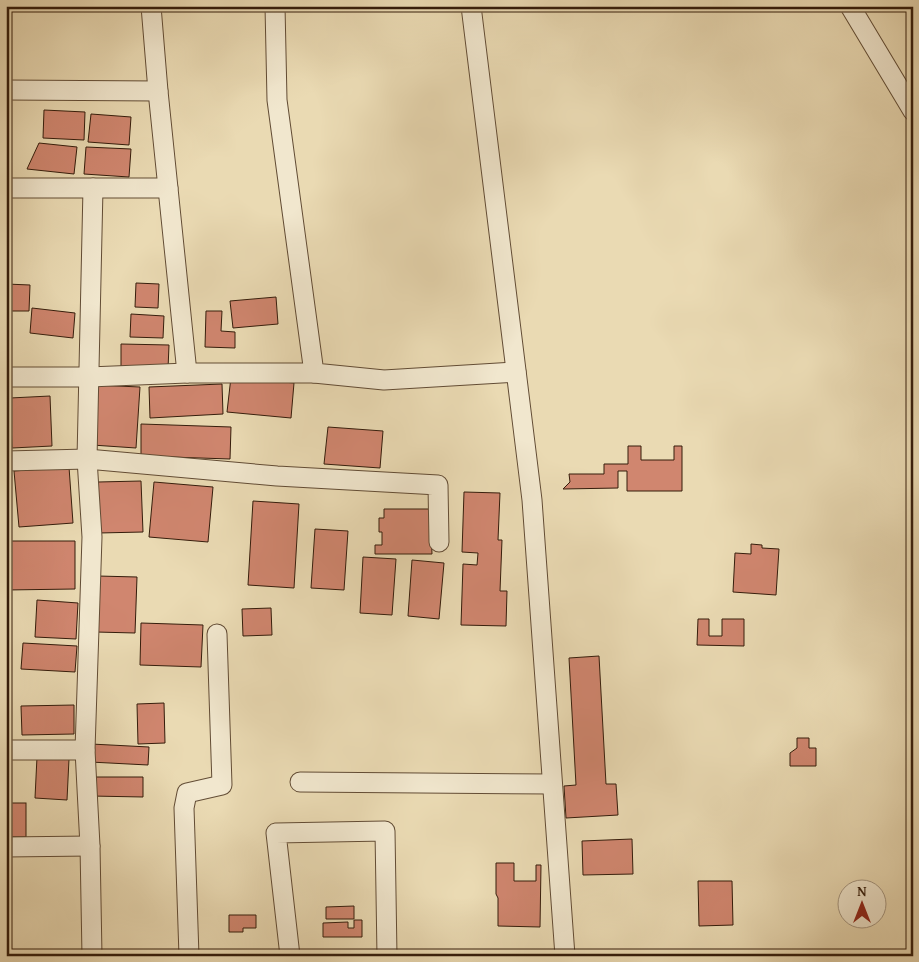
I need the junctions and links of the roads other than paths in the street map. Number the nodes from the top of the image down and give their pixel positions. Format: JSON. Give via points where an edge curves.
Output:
{"nodes":[{"id":1,"x":151,"y":6,"type":"edge"},
{"id":2,"x":275,"y":6,"type":"edge"},
{"id":3,"x":471,"y":6,"type":"edge"},
{"id":4,"x":850,"y":6,"type":"edge"},
{"id":5,"x":6,"y":90,"type":"edge"},
{"id":6,"x":158,"y":91,"type":"junction"},
{"id":7,"x":913,"y":111,"type":"edge"},
{"id":8,"x":6,"y":188,"type":"edge"},
{"id":9,"x":93,"y":188,"type":"junction"},
{"id":10,"x":168,"y":188,"type":"junction"},
{"id":11,"x":516,"y":372,"type":"junction"},
{"id":12,"x":187,"y":373,"type":"junction"},
{"id":13,"x":314,"y":373,"type":"junction"},
{"id":14,"x":6,"y":377,"type":"edge"},
{"id":15,"x":88,"y":377,"type":"junction"},
{"id":16,"x":87,"y":459,"type":"junction"},
{"id":17,"x":6,"y":461,"type":"edge"},
{"id":18,"x":439,"y":542,"type":"dead end"},
{"id":19,"x":218,"y":634,"type":"dead end"},
{"id":20,"x":6,"y":750,"type":"edge"},
{"id":21,"x":85,"y":750,"type":"junction"},
{"id":22,"x":300,"y":782,"type":"dead end"},
{"id":23,"x":552,"y":784,"type":"junction"},
{"id":24,"x":90,"y":846,"type":"junction"},
{"id":25,"x":6,"y":847,"type":"edge"},
{"id":26,"x":92,"y":956,"type":"edge"},
{"id":27,"x":189,"y":956,"type":"edge"},
{"id":28,"x":290,"y":956,"type":"edge"},
{"id":29,"x":387,"y":956,"type":"edge"},
{"id":30,"x":565,"y":956,"type":"edge"}],
"edges":[{"from":1,"to":6,"type":"street"},
{"from":2,"to":13,"type":"street","via":[[277,100]]},
{"from":3,"to":11,"type":"street"},
{"from":4,"to":7,"type":"street"},
{"from":5,"to":6,"type":"street"},
{"from":6,"to":10,"type":"street"},
{"from":8,"to":9,"type":"street"},
{"from":9,"to":10,"type":"street"},
{"from":9,"to":15,"type":"street"},
{"from":10,"to":12,"type":"street"},
{"from":11,"to":13,"type":"street","via":[[384,380]]},
{"from":11,"to":23,"type":"street","via":[[532,500]]},
{"from":12,"to":13,"type":"street"},
{"from":12,"to":15,"type":"street"},
{"from":14,"to":15,"type":"street"},
{"from":15,"to":16,"type":"street"},
{"from":16,"to":17,"type":"street"},
{"from":16,"to":18,"type":"street","via":[[277,476],[438,485]]},
{"from":16,"to":21,"type":"street","via":[[92,537]]},
{"from":19,"to":27,"type":"street","via":[[222,785],[187,793],[184,808]]},
{"from":20,"to":21,"type":"street"},
{"from":21,"to":24,"type":"street"},
{"from":22,"to":23,"type":"street"},
{"from":23,"to":30,"type":"street"},
{"from":24,"to":25,"type":"street"},
{"from":24,"to":26,"type":"street"},
{"from":28,"to":29,"type":"street","via":[[276,832],[385,831]]}]}
